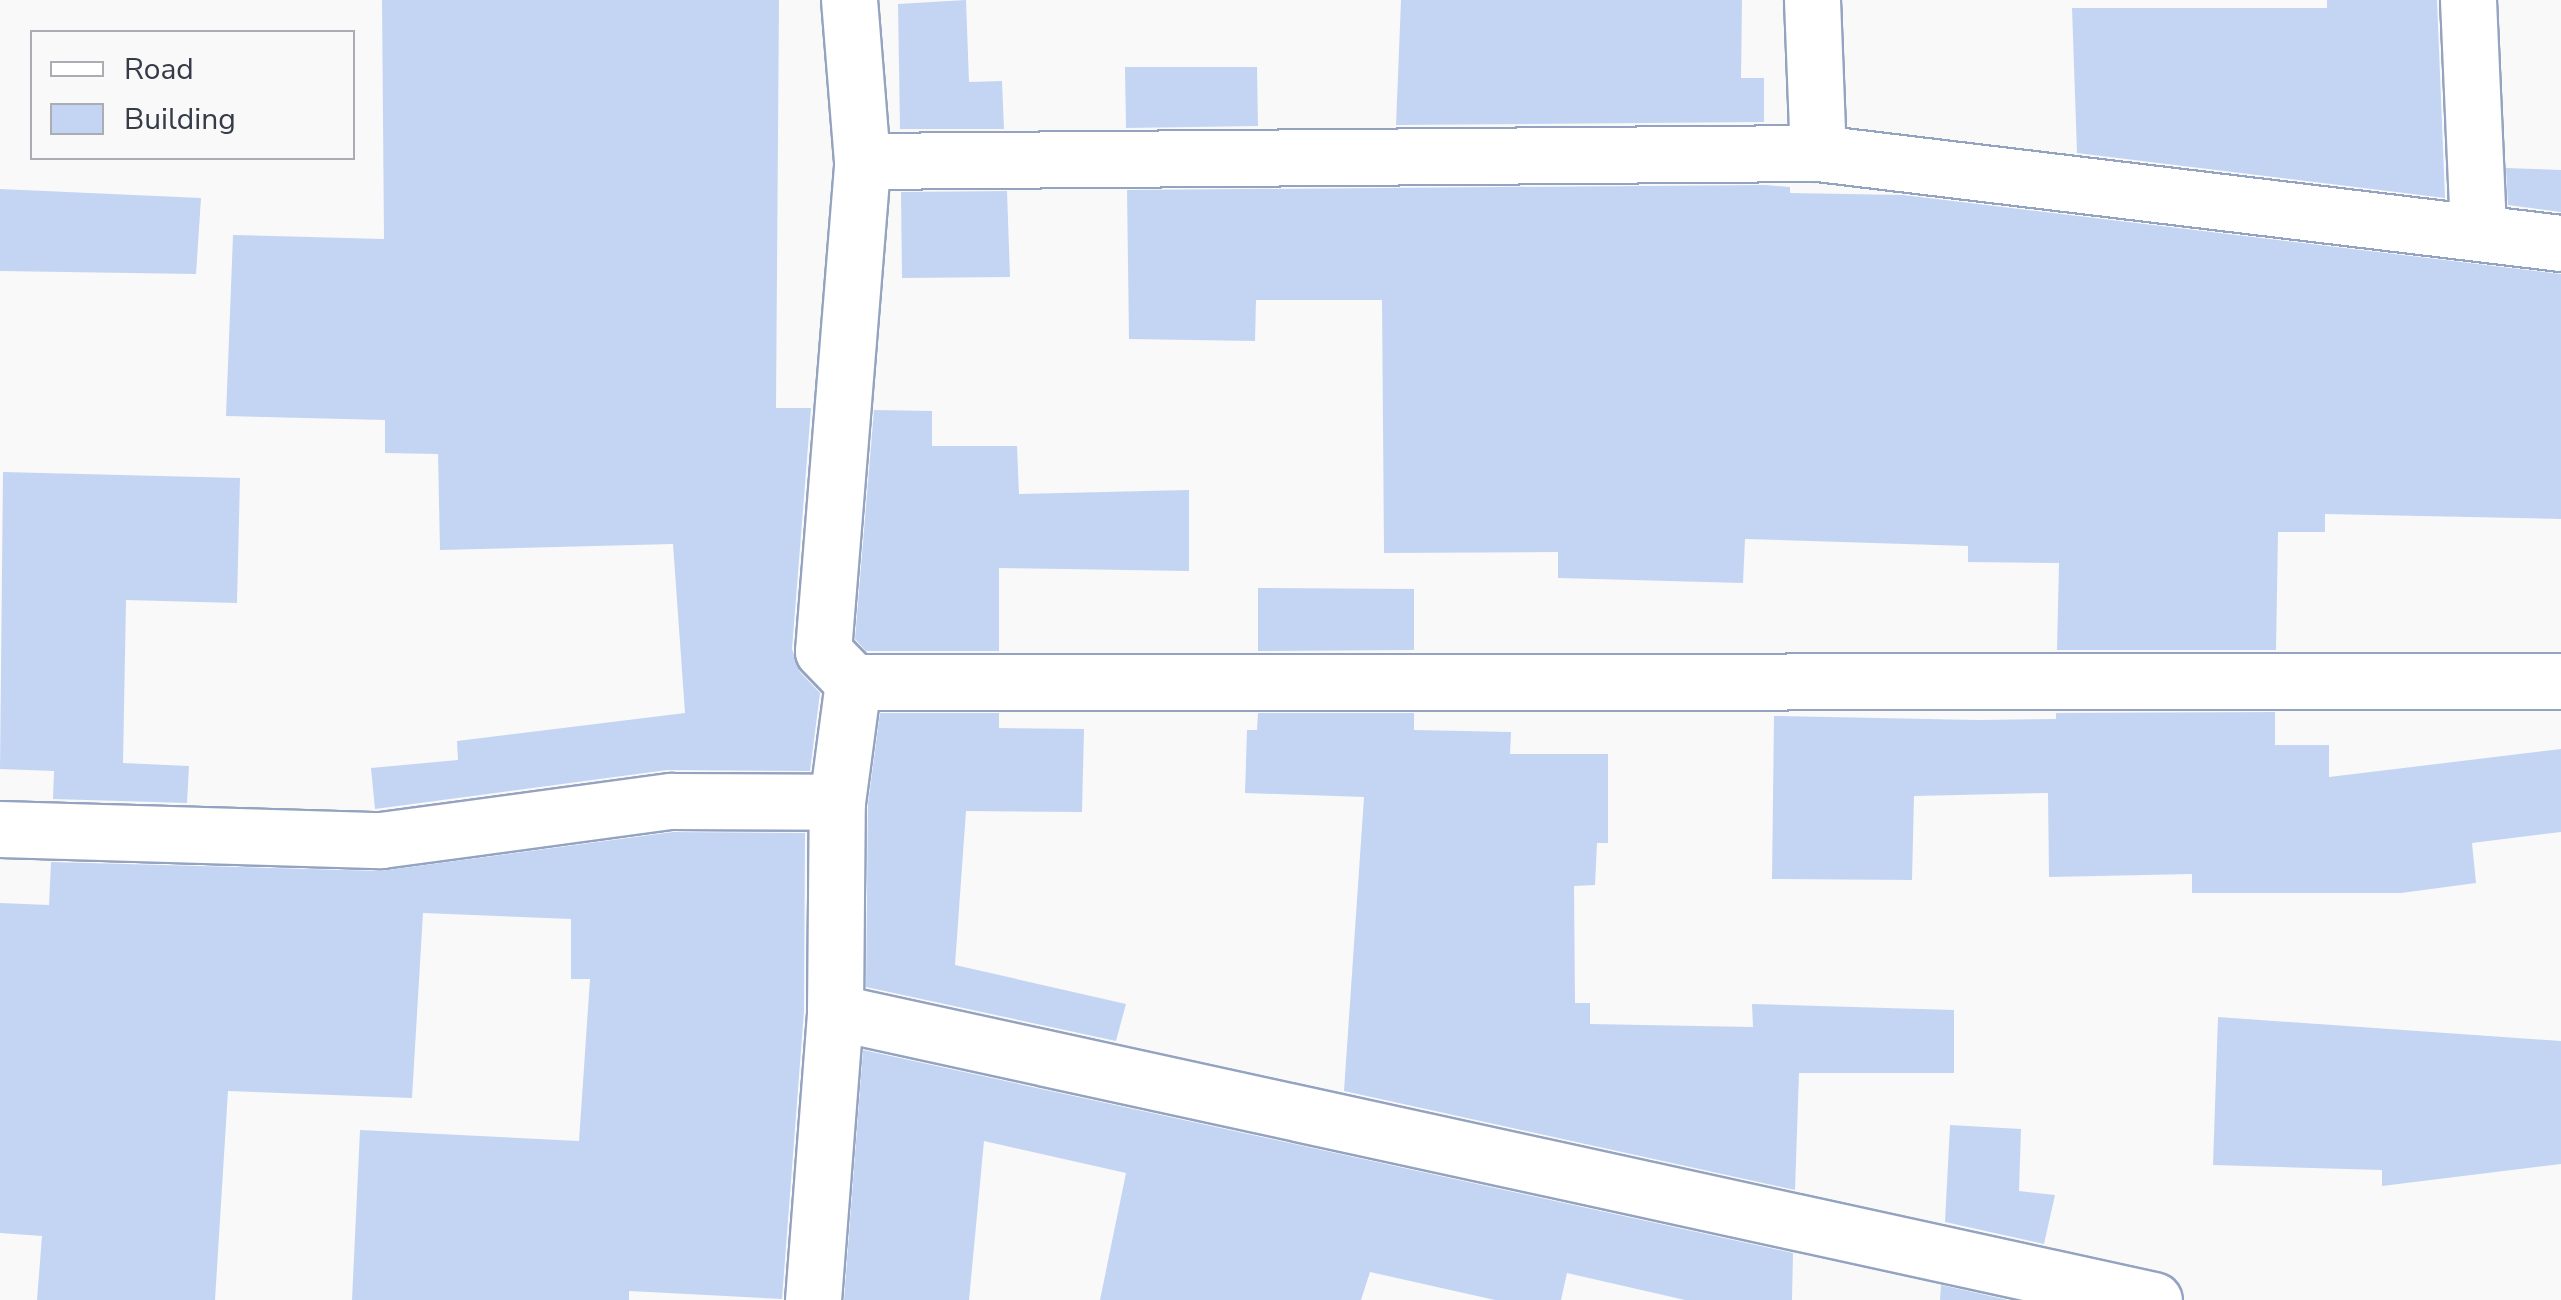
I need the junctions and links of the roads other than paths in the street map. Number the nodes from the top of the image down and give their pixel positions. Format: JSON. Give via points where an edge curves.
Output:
{"nodes":[{"id":1,"x":849,"y":0,"type":"edge"},
{"id":2,"x":1812,"y":0,"type":"edge"},
{"id":3,"x":2468,"y":0,"type":"edge"},
{"id":4,"x":1818,"y":153,"type":"junction"},
{"id":5,"x":862,"y":161,"type":"junction"},
{"id":6,"x":2478,"y":232,"type":"junction"},
{"id":7,"x":2561,"y":242,"type":"edge"},
{"id":8,"x":2561,"y":681,"type":"edge"},
{"id":9,"x":853,"y":682,"type":"junction"},
{"id":10,"x":837,"y":802,"type":"junction"},
{"id":11,"x":0,"y":829,"type":"edge"},
{"id":12,"x":835,"y":1012,"type":"junction"},
{"id":13,"x":813,"y":1300,"type":"edge"},
{"id":14,"x":2154,"y":1300,"type":"edge"}],
"edges":[{"from":1,"to":5,"type":"street"},
{"from":2,"to":4,"type":"street"},
{"from":3,"to":6,"type":"street"},
{"from":4,"to":5,"type":"street"},
{"from":4,"to":6,"type":"street"},
{"from":5,"to":9,"type":"street","via":[[823,652]]},
{"from":6,"to":7,"type":"street"},
{"from":8,"to":9,"type":"street"},
{"from":9,"to":10,"type":"street"},
{"from":10,"to":11,"type":"street","via":[[670,801],[382,840]]},
{"from":10,"to":12,"type":"street"},
{"from":12,"to":13,"type":"street"},
{"from":12,"to":14,"type":"street"}]}
